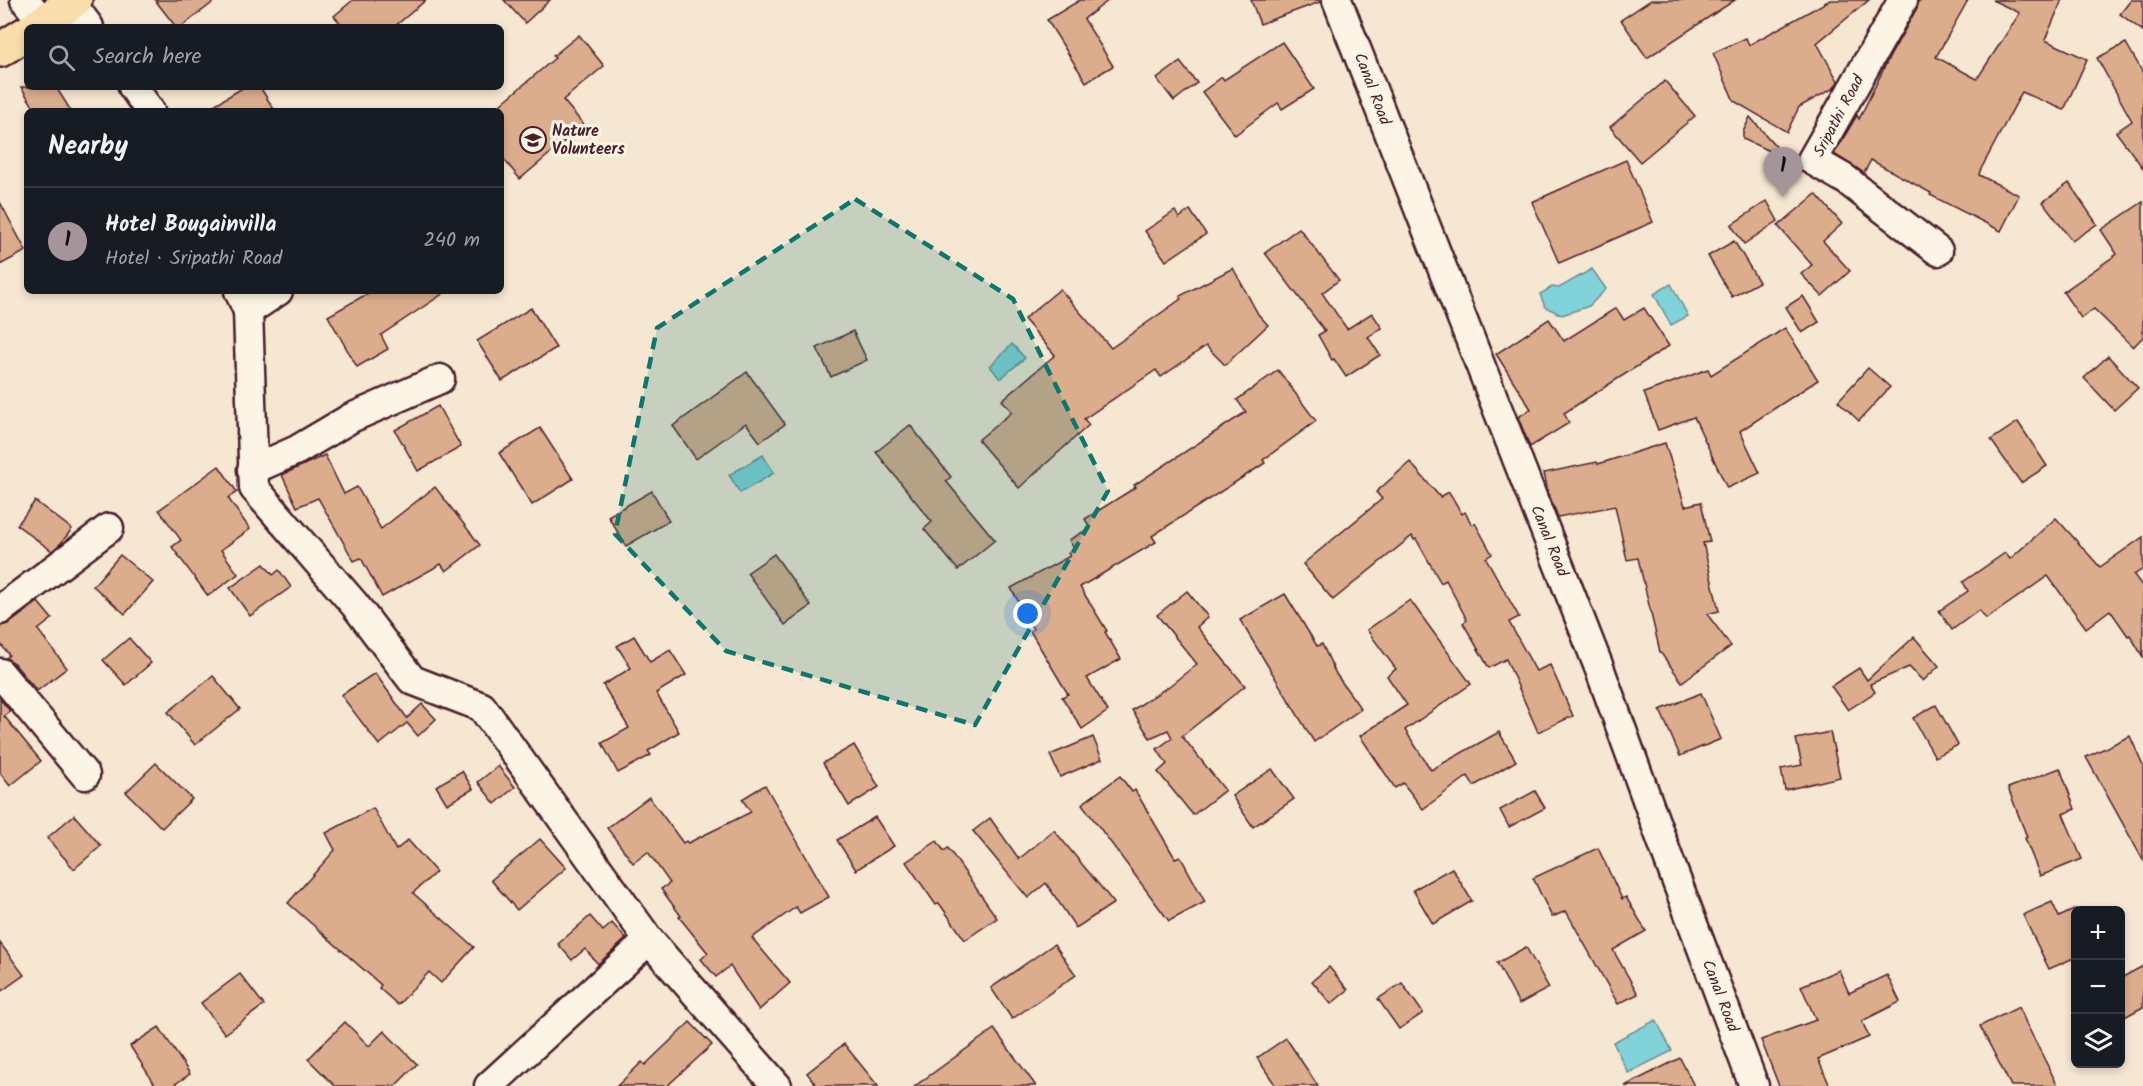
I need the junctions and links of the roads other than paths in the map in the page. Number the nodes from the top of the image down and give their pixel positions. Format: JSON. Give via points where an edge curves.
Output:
{"nodes":[{"id":1,"x":1337,"y":0,"type":"edge"},
{"id":2,"x":1903,"y":0,"type":"edge"},
{"id":3,"x":78,"y":10,"type":"edge"},
{"id":4,"x":33,"y":21,"type":"edge"},
{"id":5,"x":24,"y":29,"type":"edge"},
{"id":6,"x":0,"y":50,"type":"edge"},
{"id":7,"x":135,"y":90,"type":"edge"},
{"id":8,"x":148,"y":108,"type":"edge"},
{"id":9,"x":1938,"y":251,"type":"dead end"},
{"id":10,"x":268,"y":294,"type":"edge"},
{"id":11,"x":244,"y":301,"type":"edge"},
{"id":12,"x":440,"y":379,"type":"dead end"},
{"id":13,"x":252,"y":470,"type":"junction"},
{"id":14,"x":109,"y":528,"type":"dead end"},
{"id":15,"x":0,"y":610,"type":"edge"},
{"id":16,"x":0,"y":673,"type":"edge"},
{"id":17,"x":85,"y":775,"type":"dead end"},
{"id":18,"x":649,"y":940,"type":"junction"},
{"id":19,"x":489,"y":1086,"type":"edge"},
{"id":20,"x":777,"y":1086,"type":"edge"},
{"id":21,"x":1754,"y":1086,"type":"edge"}],
"edges":[{"from":1,"to":21,"type":"street","name":"Canal Road","via":[[1600,670]]},
{"from":2,"to":9,"type":"street","name":"Sripathi Road","via":[[1812,160],[1845,179]]},
{"from":3,"to":4,"type":"main road"},
{"from":5,"to":6,"type":"main road"},
{"from":7,"to":8,"type":"street"},
{"from":10,"to":11,"type":"street"},
{"from":11,"to":13,"type":"street"},
{"from":12,"to":13,"type":"street","via":[[351,418],[297,450]]},
{"from":13,"to":18,"type":"street","via":[[254,488],[355,605],[412,680],[482,707]]},
{"from":14,"to":15,"type":"street"},
{"from":16,"to":17,"type":"street"},
{"from":18,"to":19,"type":"street"},
{"from":18,"to":20,"type":"street"}]}
